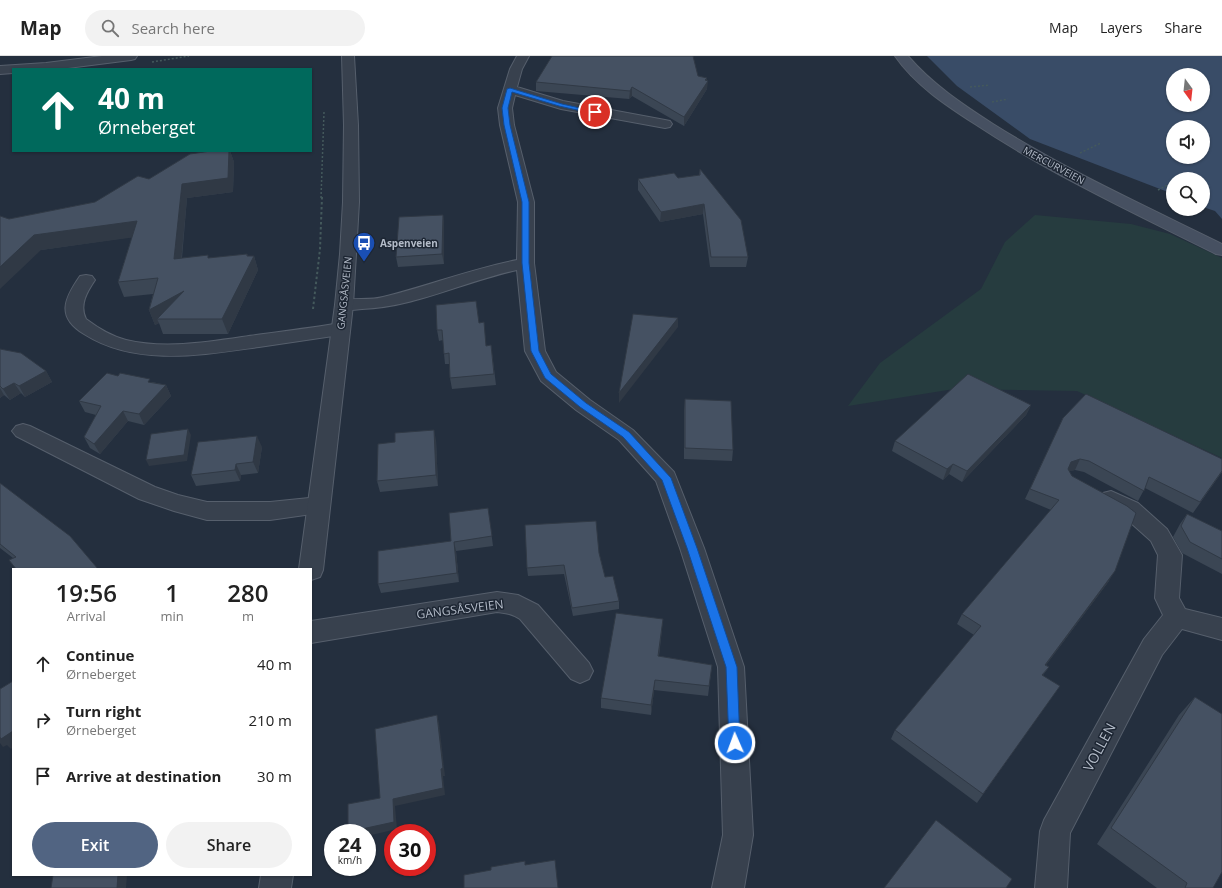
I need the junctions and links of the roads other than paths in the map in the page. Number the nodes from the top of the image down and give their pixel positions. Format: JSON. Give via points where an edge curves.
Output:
{"nodes":[{"id":1,"x":131,"y":56,"type":"edge"},
{"id":2,"x":348,"y":56,"type":"edge"},
{"id":3,"x":523,"y":56,"type":"edge"},
{"id":4,"x":901,"y":56,"type":"edge"},
{"id":5,"x":33,"y":68,"type":"edge"},
{"id":6,"x":0,"y":70,"type":"edge"},
{"id":7,"x":12,"y":70,"type":"edge"},
{"id":8,"x":510,"y":89,"type":"junction"},
{"id":9,"x":665,"y":124,"type":"dead end"},
{"id":10,"x":1222,"y":250,"type":"edge"},
{"id":11,"x":525,"y":263,"type":"junction"},
{"id":12,"x":86,"y":280,"type":"dead end"},
{"id":13,"x":344,"y":305,"type":"junction"},
{"id":14,"x":340,"y":329,"type":"junction"},
{"id":15,"x":22,"y":431,"type":"dead end"},
{"id":16,"x":1096,"y":490,"type":"edge"},
{"id":17,"x":319,"y":505,"type":"junction"},
{"id":18,"x":311,"y":568,"type":"edge"},
{"id":19,"x":1176,"y":617,"type":"junction"},
{"id":20,"x":1222,"y":629,"type":"edge"},
{"id":21,"x":312,"y":632,"type":"edge"},
{"id":22,"x":580,"y":671,"type":"dead end"},
{"id":23,"x":277,"y":876,"type":"edge"},
{"id":24,"x":275,"y":888,"type":"edge"},
{"id":25,"x":728,"y":888,"type":"edge"},
{"id":26,"x":1051,"y":888,"type":"edge"}],
"edges":[{"from":1,"to":5,"type":"street"},
{"from":2,"to":13,"type":"street","name":"GANGSÅSVEIEN","via":[[351,202]]},
{"from":3,"to":8,"type":"street"},
{"from":4,"to":10,"type":"main road","name":"MERCURVEIEN","via":[[943,97],[1006,139],[1060,170]]},
{"from":6,"to":7,"type":"street"},
{"from":8,"to":9,"type":"street","via":[[561,105]]},
{"from":8,"to":11,"type":"street","via":[[505,108],[526,202]]},
{"from":11,"to":13,"type":"street","via":[[487,271],[440,288],[381,303]]},
{"from":11,"to":25,"type":"street","via":[[535,351],[548,376],[583,405],[626,435],[666,478],[731,667],[738,835]]},
{"from":12,"to":14,"type":"street","via":[[76,296],[74,309],[78,322],[95,334],[124,345],[155,350],[194,349]]},
{"from":13,"to":14,"type":"street","name":"GANGSÅSVEIEN"},
{"from":14,"to":17,"type":"street","name":"GANGSÅSVEIEN"},
{"from":15,"to":17,"type":"street","via":[[147,493],[200,510],[270,511]]},
{"from":16,"to":19,"type":"street","via":[[1130,509],[1159,535],[1170,555],[1167,598]]},
{"from":17,"to":18,"type":"street","name":"GANGSÅSVEIEN"},
{"from":19,"to":20,"type":"street"},
{"from":19,"to":26,"type":"street","name":"VOLLEN","via":[[1153,647],[1055,831]]},
{"from":21,"to":22,"type":"street","name":"GANGSÅSVEIEN","via":[[497,602],[512,603],[529,612]]},
{"from":23,"to":24,"type":"street"}]}
